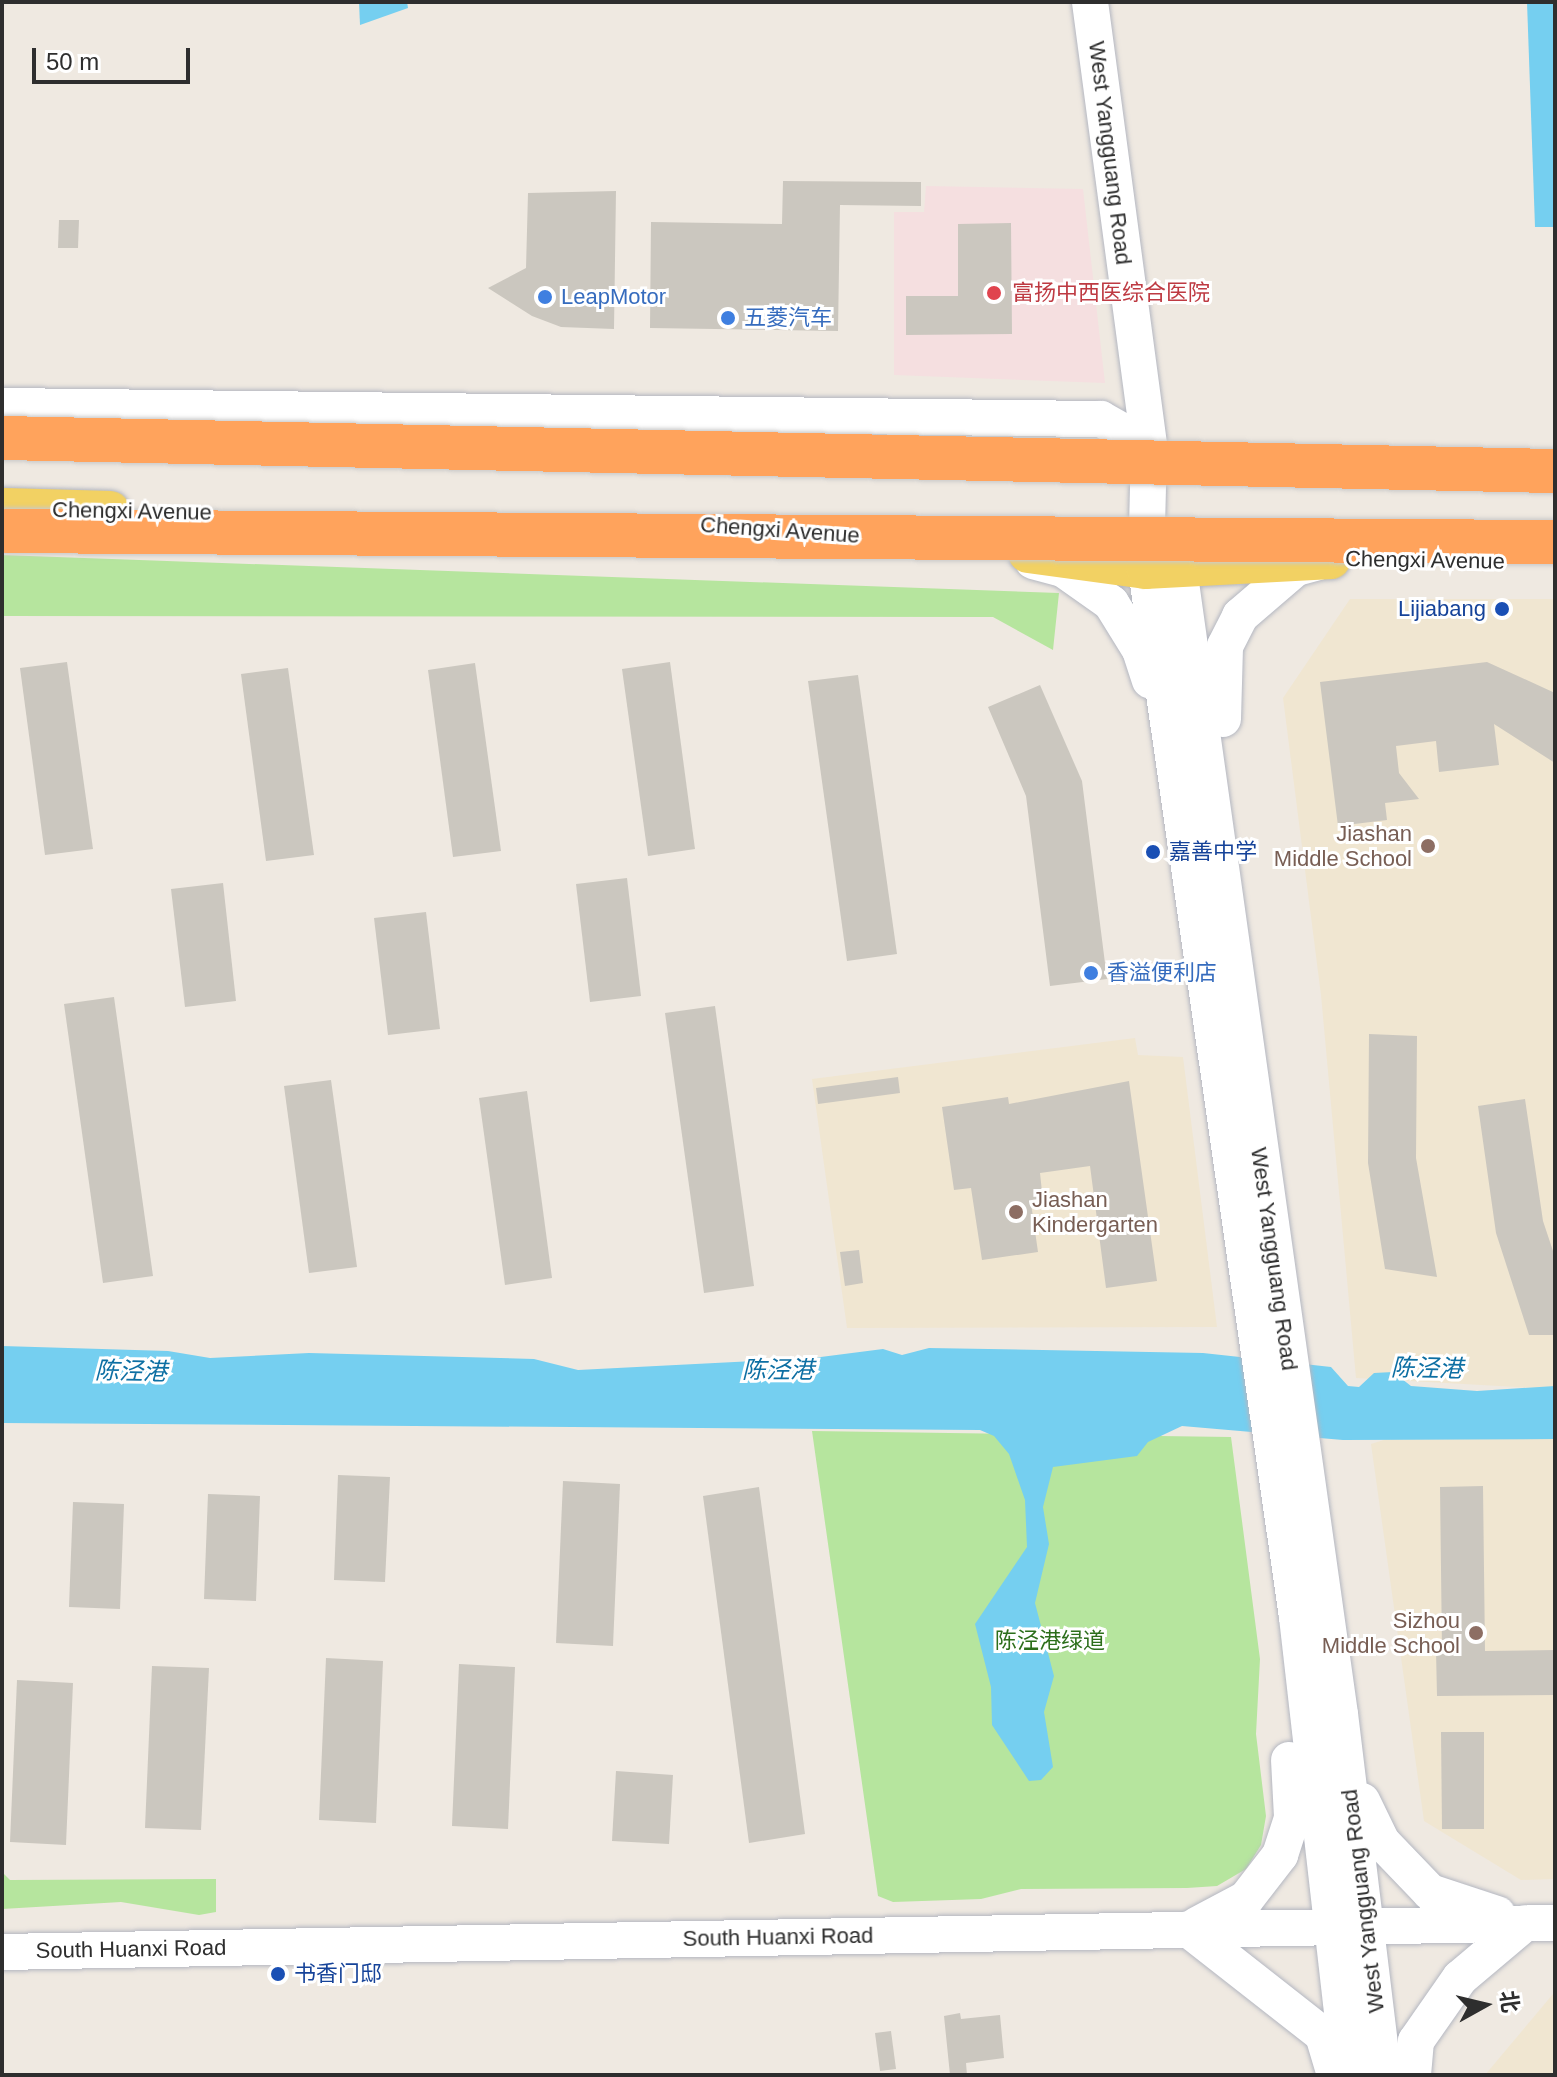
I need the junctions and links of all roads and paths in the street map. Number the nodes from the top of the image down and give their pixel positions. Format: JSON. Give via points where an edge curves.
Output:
{"nodes":[{"id":1,"x":1090,"y":2,"type":"edge"},
{"id":2,"x":2,"y":406,"type":"edge"},
{"id":3,"x":3,"y":438,"type":"edge"},
{"id":4,"x":1149,"y":446,"type":"junction"},
{"id":5,"x":1555,"y":458,"type":"edge"},
{"id":6,"x":2,"y":459,"type":"edge"},
{"id":7,"x":1555,"y":471,"type":"edge"},
{"id":8,"x":4,"y":519,"type":"edge"},
{"id":9,"x":1555,"y":542,"type":"edge"},
{"id":10,"x":989,"y":548,"type":"junction"},
{"id":11,"x":1335,"y":559,"type":"junction"},
{"id":12,"x":1555,"y":562,"type":"edge"},
{"id":13,"x":1165,"y":568,"type":"junction"},
{"id":14,"x":1172,"y":745,"type":"junction"},
{"id":15,"x":1218,"y":836,"type":"junction"},
{"id":16,"x":1273,"y":1348,"type":"junction"},
{"id":17,"x":1287,"y":1452,"type":"junction"},
{"id":18,"x":1301,"y":1667,"type":"junction"},
{"id":19,"x":1348,"y":1772,"type":"junction"},
{"id":20,"x":1540,"y":1923,"type":"edge"},
{"id":21,"x":1349,"y":1927,"type":"junction"},
{"id":22,"x":1188,"y":1929,"type":"junction"},
{"id":23,"x":2,"y":1952,"type":"edge"},
{"id":24,"x":1335,"y":2075,"type":"edge"},
{"id":25,"x":1349,"y":2075,"type":"edge"},
{"id":26,"x":1384,"y":2075,"type":"edge"},
{"id":27,"x":1413,"y":2075,"type":"edge"}],
"edges":[{"from":1,"to":4,"type":"main road","name":"West Yangguang Road"},
{"from":2,"to":4,"type":"main road","via":[[1101,419]]},
{"from":3,"to":7,"type":"highway","bridge":true},
{"from":4,"to":5,"type":"main road"},
{"from":4,"to":6,"type":"main road","via":[[1000,473]]},
{"from":4,"to":13,"type":"main road","name":"West Yangguang Road"},
{"from":8,"to":9,"type":"highway","bridge":true},
{"from":8,"to":10,"type":"main road","name":"Chengxi Avenue","via":[[729,524]]},
{"from":10,"to":13,"type":"main road","name":"Chengxi Avenue"},
{"from":10,"to":14,"type":"main road","via":[[1063,569],[1111,603],[1140,650]]},
{"from":11,"to":12,"type":"main road","name":"Chengxi Avenue"},
{"from":11,"to":13,"type":"main road","name":"Chengxi Avenue"},
{"from":11,"to":15,"type":"main road","via":[[1296,568],[1258,596],[1225,646]]},
{"from":13,"to":14,"type":"main road","name":"West Yangguang Road"},
{"from":13,"to":15,"type":"main road","name":"West Yangguang Road"},
{"from":14,"to":16,"type":"main road","name":"West Yangguang Road"},
{"from":15,"to":16,"type":"main road","name":"West Yangguang Road"},
{"from":16,"to":17,"type":"main road","name":"West Yangguang Road"},
{"from":17,"to":18,"type":"main road","name":"West Yangguang Road"},
{"from":17,"to":19,"type":"main road","name":"West Yangguang Road"},
{"from":18,"to":21,"type":"main road","name":"West Yangguang Road"},
{"from":18,"to":22,"type":"main road","via":[[1288,1721],[1292,1817],[1280,1855],[1246,1899]]},
{"from":19,"to":20,"type":"main road","via":[[1382,1842],[1430,1892]]},
{"from":19,"to":21,"type":"main road","name":"West Yangguang Road"},
{"from":20,"to":21,"type":"main road","name":"South Huanxi Road"},
{"from":20,"to":27,"type":"main road","via":[[1460,1978],[1416,2041]]},
{"from":21,"to":22,"type":"main road","name":"South Huanxi Road"},
{"from":21,"to":25,"type":"main road","name":"West Yangguang Road"},
{"from":21,"to":26,"type":"main road","name":"West Yangguang Road"},
{"from":22,"to":23,"type":"main road","name":"South Huanxi Road"},
{"from":22,"to":24,"type":"main road","via":[[1323,2035]]}]}
